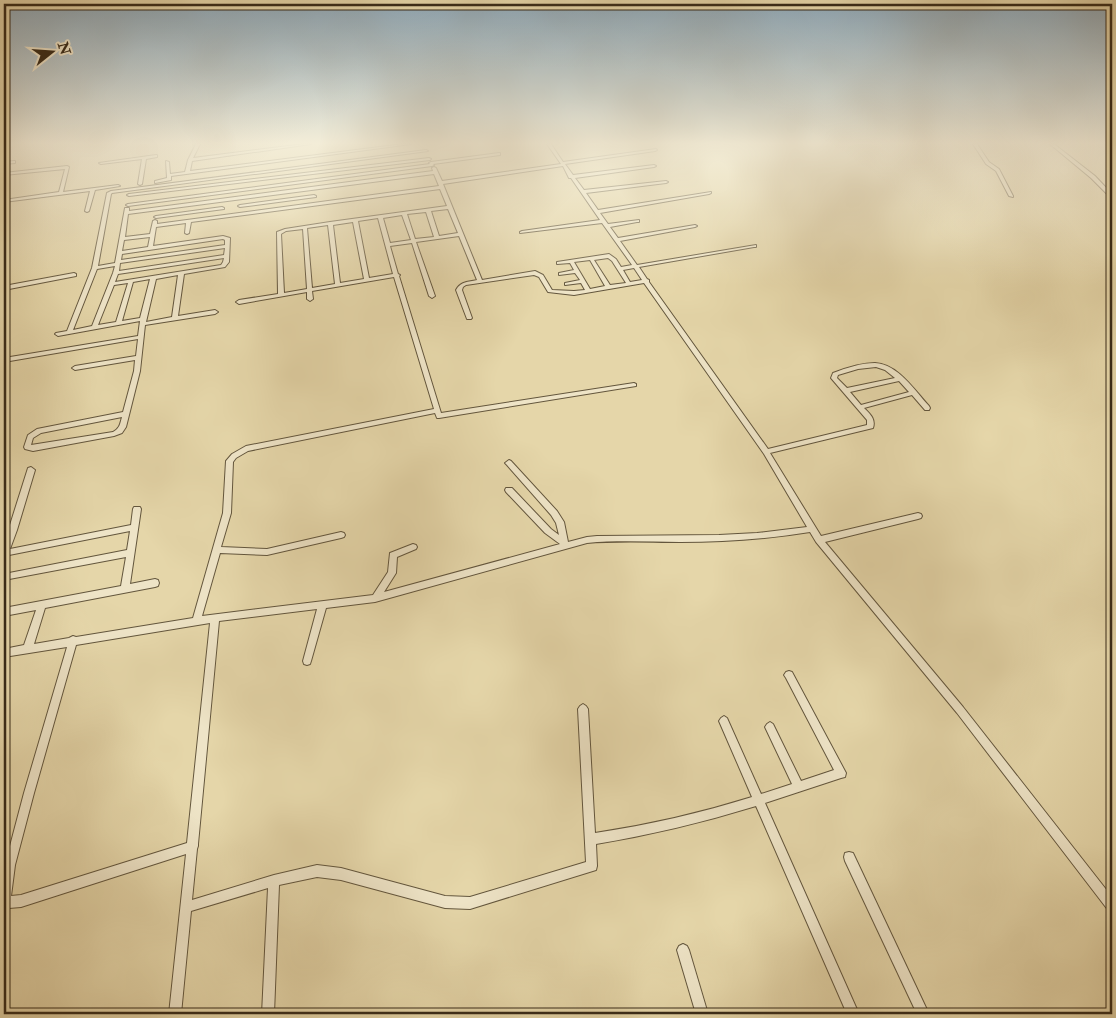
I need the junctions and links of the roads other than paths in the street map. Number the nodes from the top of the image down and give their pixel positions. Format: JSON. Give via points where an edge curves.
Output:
{"nodes":[{"id":1,"x":73,"y":192,"type":"edge"},
{"id":2,"x":92,"y":192,"type":"edge"},
{"id":3,"x":113,"y":192,"type":"edge"},
{"id":4,"x":130,"y":192,"type":"edge"},
{"id":5,"x":229,"y":192,"type":"edge"},
{"id":6,"x":285,"y":192,"type":"edge"},
{"id":7,"x":312,"y":192,"type":"edge"},
{"id":8,"x":394,"y":192,"type":"edge"},
{"id":9,"x":444,"y":192,"type":"edge"},
{"id":10,"x":582,"y":192,"type":"joint"},
{"id":11,"x":586,"y":192,"type":"edge"},
{"id":12,"x":1009,"y":192,"type":"edge"},
{"id":13,"x":61,"y":193,"type":"joint"},
{"id":14,"x":709,"y":193,"type":"dead end"},
{"id":15,"x":314,"y":196,"type":"junction"},
{"id":16,"x":1011,"y":196,"type":"dead end"},
{"id":17,"x":4,"y":201,"type":"edge"},
{"id":18,"x":315,"y":204,"type":"junction"},
{"id":19,"x":128,"y":205,"type":"junction"},
{"id":20,"x":240,"y":206,"type":"dead end"},
{"id":21,"x":450,"y":207,"type":"junction"},
{"id":22,"x":222,"y":208,"type":"dead end"},
{"id":23,"x":157,"y":209,"type":"junction"},
{"id":24,"x":428,"y":210,"type":"junction"},
{"id":25,"x":87,"y":211,"type":"dead end"},
{"id":26,"x":597,"y":212,"type":"junction"},
{"id":27,"x":127,"y":213,"type":"junction"},
{"id":28,"x":404,"y":213,"type":"junction"},
{"id":29,"x":156,"y":217,"type":"junction"},
{"id":30,"x":380,"y":217,"type":"junction"},
{"id":31,"x":355,"y":220,"type":"junction"},
{"id":32,"x":188,"y":221,"type":"junction"},
{"id":33,"x":637,"y":221,"type":"dead end"},
{"id":34,"x":330,"y":223,"type":"junction"},
{"id":35,"x":605,"y":223,"type":"junction"},
{"id":36,"x":154,"y":226,"type":"junction"},
{"id":37,"x":695,"y":226,"type":"dead end"},
{"id":38,"x":304,"y":227,"type":"junction"},
{"id":39,"x":522,"y":232,"type":"dead end"},
{"id":40,"x":187,"y":233,"type":"dead end"},
{"id":41,"x":461,"y":234,"type":"junction"},
{"id":42,"x":152,"y":235,"type":"junction"},
{"id":43,"x":437,"y":238,"type":"junction"},
{"id":44,"x":122,"y":239,"type":"junction"},
{"id":45,"x":617,"y":240,"type":"junction"},
{"id":46,"x":413,"y":241,"type":"junction"},
{"id":47,"x":388,"y":245,"type":"junction"},
{"id":48,"x":227,"y":246,"type":"junction"},
{"id":49,"x":754,"y":246,"type":"dead end"},
{"id":50,"x":150,"y":248,"type":"junction"},
{"id":51,"x":120,"y":253,"type":"junction"},
{"id":52,"x":227,"y":256,"type":"junction"},
{"id":53,"x":591,"y":258,"type":"junction"},
{"id":54,"x":571,"y":261,"type":"junction"},
{"id":55,"x":119,"y":263,"type":"junction"},
{"id":56,"x":559,"y":263,"type":"dead end"},
{"id":57,"x":635,"y":266,"type":"junction"},
{"id":58,"x":95,"y":268,"type":"junction"},
{"id":59,"x":620,"y":269,"type":"junction"},
{"id":60,"x":577,"y":271,"type":"junction"},
{"id":61,"x":116,"y":273,"type":"junction"},
{"id":62,"x":182,"y":274,"type":"junction"},
{"id":63,"x":561,"y":274,"type":"dead end"},
{"id":64,"x":74,"y":275,"type":"dead end"},
{"id":65,"x":397,"y":275,"type":"junction"},
{"id":66,"x":153,"y":278,"type":"junction"},
{"id":67,"x":367,"y":280,"type":"junction"},
{"id":68,"x":130,"y":281,"type":"junction"},
{"id":69,"x":480,"y":281,"type":"junction"},
{"id":70,"x":583,"y":281,"type":"junction"},
{"id":71,"x":647,"y":281,"type":"junction"},
{"id":72,"x":112,"y":284,"type":"junction"},
{"id":73,"x":567,"y":284,"type":"dead end"},
{"id":74,"x":629,"y":284,"type":"junction"},
{"id":75,"x":338,"y":285,"type":"junction"},
{"id":76,"x":4,"y":288,"type":"edge"},
{"id":77,"x":609,"y":288,"type":"junction"},
{"id":78,"x":310,"y":290,"type":"junction"},
{"id":79,"x":589,"y":291,"type":"junction"},
{"id":80,"x":281,"y":295,"type":"junction"},
{"id":81,"x":432,"y":296,"type":"dead end"},
{"id":82,"x":310,"y":299,"type":"dead end"},
{"id":83,"x":239,"y":302,"type":"dead end"},
{"id":84,"x":215,"y":312,"type":"dead end"},
{"id":85,"x":469,"y":318,"type":"dead end"},
{"id":86,"x":175,"y":319,"type":"junction"},
{"id":87,"x":143,"y":322,"type":"junction"},
{"id":88,"x":118,"y":324,"type":"junction"},
{"id":89,"x":94,"y":328,"type":"junction"},
{"id":90,"x":69,"y":332,"type":"junction"},
{"id":91,"x":58,"y":334,"type":"dead end"},
{"id":92,"x":141,"y":337,"type":"junction"},
{"id":93,"x":139,"y":357,"type":"junction"},
{"id":94,"x":4,"y":360,"type":"edge"},
{"id":95,"x":75,"y":368,"type":"dead end"},
{"id":96,"x":899,"y":379,"type":"junction"},
{"id":97,"x":634,"y":385,"type":"dead end"},
{"id":98,"x":845,"y":391,"type":"junction"},
{"id":99,"x":913,"y":393,"type":"junction"},
{"id":100,"x":860,"y":407,"type":"junction"},
{"id":101,"x":927,"y":408,"type":"dead end"},
{"id":102,"x":436,"y":411,"type":"junction"},
{"id":103,"x":126,"y":414,"type":"junction"},
{"id":104,"x":766,"y":452,"type":"junction"},
{"id":105,"x":510,"y":463,"type":"dead end"},
{"id":106,"x":31,"y":470,"type":"dead end"},
{"id":107,"x":509,"y":490,"type":"dead end"},
{"id":108,"x":137,"y":509,"type":"dead end"},
{"id":109,"x":918,"y":516,"type":"dead end"},
{"id":110,"x":134,"y":527,"type":"junction"},
{"id":111,"x":812,"y":529,"type":"junction"},
{"id":112,"x":340,"y":535,"type":"dead end"},
{"id":113,"x":819,"y":540,"type":"junction"},
{"id":114,"x":564,"y":544,"type":"junction"},
{"id":115,"x":413,"y":547,"type":"dead end"},
{"id":116,"x":216,"y":550,"type":"junction"},
{"id":117,"x":131,"y":553,"type":"junction"},
{"id":118,"x":4,"y":577,"type":"edge"},
{"id":119,"x":155,"y":583,"type":"dead end"},
{"id":120,"x":125,"y":589,"type":"junction"},
{"id":121,"x":375,"y":598,"type":"junction"},
{"id":122,"x":42,"y":605,"type":"junction"},
{"id":123,"x":322,"y":606,"type":"junction"},
{"id":124,"x":4,"y":612,"type":"edge"},
{"id":125,"x":215,"y":618,"type":"junction"},
{"id":126,"x":196,"y":620,"type":"junction"},
{"id":127,"x":73,"y":640,"type":"junction"},
{"id":128,"x":28,"y":648,"type":"junction"},
{"id":129,"x":4,"y":652,"type":"edge"},
{"id":130,"x":306,"y":661,"type":"dead end"},
{"id":131,"x":789,"y":675,"type":"dead end"},
{"id":132,"x":583,"y":709,"type":"dead end"},
{"id":133,"x":724,"y":721,"type":"dead end"},
{"id":134,"x":770,"y":728,"type":"dead end"},
{"id":135,"x":799,"y":787,"type":"junction"},
{"id":136,"x":760,"y":801,"type":"junction"},
{"id":137,"x":591,"y":839,"type":"junction"},
{"id":138,"x":193,"y":846,"type":"junction"},
{"id":139,"x":849,"y":857,"type":"dead end"},
{"id":140,"x":274,"y":881,"type":"junction"},
{"id":141,"x":1112,"y":906,"type":"edge"},
{"id":142,"x":187,"y":907,"type":"junction"},
{"id":143,"x":683,"y":950,"type":"dead end"},
{"id":144,"x":175,"y":1014,"type":"edge"},
{"id":145,"x":268,"y":1014,"type":"edge"},
{"id":146,"x":702,"y":1014,"type":"edge"},
{"id":147,"x":853,"y":1014,"type":"edge"},
{"id":148,"x":923,"y":1014,"type":"edge"}],
"edges":[{"from":1,"to":13,"type":"street"},
{"from":2,"to":25,"type":"street"},
{"from":3,"to":58,"type":"street","via":[[109,194]]},
{"from":4,"to":19,"type":"street"},
{"from":5,"to":19,"type":"street"},
{"from":6,"to":23,"type":"street"},
{"from":7,"to":15,"type":"street"},
{"from":8,"to":18,"type":"street"},
{"from":9,"to":21,"type":"street"},
{"from":10,"to":11,"type":"street"},
{"from":10,"to":26,"type":"street"},
{"from":12,"to":16,"type":"street"},
{"from":13,"to":17,"type":"street"},
{"from":14,"to":26,"type":"street"},
{"from":15,"to":18,"type":"street"},
{"from":15,"to":20,"type":"street"},
{"from":18,"to":32,"type":"street"},
{"from":19,"to":27,"type":"street"},
{"from":21,"to":24,"type":"street"},
{"from":21,"to":41,"type":"street"},
{"from":22,"to":29,"type":"street"},
{"from":23,"to":27,"type":"street"},
{"from":23,"to":29,"type":"street"},
{"from":24,"to":28,"type":"street"},
{"from":24,"to":43,"type":"street"},
{"from":26,"to":35,"type":"street"},
{"from":27,"to":44,"type":"street"},
{"from":28,"to":30,"type":"street"},
{"from":28,"to":46,"type":"street"},
{"from":29,"to":36,"type":"street"},
{"from":30,"to":31,"type":"street"},
{"from":30,"to":47,"type":"street"},
{"from":31,"to":34,"type":"street"},
{"from":31,"to":67,"type":"street"},
{"from":32,"to":36,"type":"street"},
{"from":32,"to":40,"type":"street"},
{"from":33,"to":35,"type":"street"},
{"from":34,"to":38,"type":"street"},
{"from":34,"to":75,"type":"street"},
{"from":35,"to":39,"type":"street"},
{"from":35,"to":45,"type":"street"},
{"from":36,"to":42,"type":"street"},
{"from":37,"to":45,"type":"street"},
{"from":38,"to":78,"type":"street"},
{"from":38,"to":80,"type":"street","via":[[279,233]]},
{"from":41,"to":43,"type":"street"},
{"from":41,"to":69,"type":"street"},
{"from":42,"to":44,"type":"street"},
{"from":42,"to":50,"type":"street"},
{"from":43,"to":46,"type":"street"},
{"from":44,"to":51,"type":"street"},
{"from":45,"to":57,"type":"street"},
{"from":46,"to":47,"type":"street"},
{"from":46,"to":81,"type":"street"},
{"from":47,"to":65,"type":"street"},
{"from":48,"to":50,"type":"street","via":[[228,239],[223,237]]},
{"from":48,"to":52,"type":"street"},
{"from":48,"to":55,"type":"street"},
{"from":49,"to":57,"type":"street"},
{"from":50,"to":51,"type":"street"},
{"from":51,"to":55,"type":"street"},
{"from":52,"to":61,"type":"street"},
{"from":52,"to":62,"type":"street","via":[[223,266]]},
{"from":53,"to":54,"type":"street"},
{"from":53,"to":59,"type":"street","via":[[609,256]]},
{"from":53,"to":77,"type":"street"},
{"from":54,"to":56,"type":"street"},
{"from":54,"to":60,"type":"street"},
{"from":55,"to":58,"type":"street"},
{"from":55,"to":61,"type":"street"},
{"from":57,"to":59,"type":"street"},
{"from":57,"to":71,"type":"street"},
{"from":58,"to":90,"type":"street"},
{"from":59,"to":74,"type":"street"},
{"from":60,"to":63,"type":"street"},
{"from":60,"to":70,"type":"street"},
{"from":61,"to":72,"type":"street"},
{"from":62,"to":66,"type":"street"},
{"from":62,"to":86,"type":"street"},
{"from":64,"to":76,"type":"street"},
{"from":65,"to":67,"type":"street"},
{"from":65,"to":102,"type":"street"},
{"from":66,"to":68,"type":"street"},
{"from":66,"to":87,"type":"street"},
{"from":67,"to":75,"type":"street"},
{"from":68,"to":72,"type":"street"},
{"from":68,"to":88,"type":"street"},
{"from":69,"to":79,"type":"street","via":[[535,273],[554,293]]},
{"from":69,"to":85,"type":"street","via":[[459,287]]},
{"from":70,"to":73,"type":"street"},
{"from":70,"to":79,"type":"street"},
{"from":71,"to":74,"type":"street"},
{"from":71,"to":104,"type":"street"},
{"from":72,"to":89,"type":"street"},
{"from":74,"to":77,"type":"street"},
{"from":75,"to":78,"type":"street"},
{"from":77,"to":79,"type":"street"},
{"from":78,"to":80,"type":"street"},
{"from":78,"to":82,"type":"street"},
{"from":80,"to":83,"type":"street"},
{"from":84,"to":86,"type":"street"},
{"from":86,"to":87,"type":"street"},
{"from":87,"to":88,"type":"street"},
{"from":87,"to":92,"type":"street"},
{"from":88,"to":89,"type":"street"},
{"from":89,"to":90,"type":"street"},
{"from":90,"to":91,"type":"street"},
{"from":92,"to":93,"type":"street"},
{"from":92,"to":94,"type":"street"},
{"from":93,"to":95,"type":"street"},
{"from":93,"to":103,"type":"street"},
{"from":96,"to":98,"type":"street"},
{"from":96,"to":98,"type":"street","via":[[886,368],[874,366],[835,374],[834,378]]},
{"from":96,"to":99,"type":"street"},
{"from":97,"to":102,"type":"street","via":[[443,417]]},
{"from":98,"to":100,"type":"street"},
{"from":99,"to":100,"type":"street"},
{"from":99,"to":101,"type":"street"},
{"from":100,"to":104,"type":"street","via":[[872,423],[868,428]]},
{"from":102,"to":116,"type":"street","via":[[239,452],[230,461],[227,513]]},
{"from":103,"to":103,"type":"street","via":[[122,429],[114,434],[28,447],[30,437],[39,431]]},
{"from":104,"to":111,"type":"street"},
{"from":105,"to":114,"type":"street","via":[[560,522]]},
{"from":106,"to":110,"type":"street","via":[[4,553]]},
{"from":107,"to":114,"type":"street"},
{"from":108,"to":110,"type":"street"},
{"from":109,"to":113,"type":"street"},
{"from":110,"to":117,"type":"street"},
{"from":111,"to":113,"type":"street"},
{"from":111,"to":114,"type":"street","via":[[760,536],[690,539],[611,537]]},
{"from":112,"to":116,"type":"street","via":[[267,552]]},
{"from":113,"to":141,"type":"street","via":[[960,710]]},
{"from":114,"to":121,"type":"street","via":[[444,581]]},
{"from":115,"to":121,"type":"street","via":[[393,555],[392,573]]},
{"from":116,"to":126,"type":"street"},
{"from":117,"to":118,"type":"street"},
{"from":117,"to":120,"type":"street"},
{"from":119,"to":120,"type":"street"},
{"from":120,"to":122,"type":"street"},
{"from":121,"to":123,"type":"street"},
{"from":122,"to":124,"type":"street"},
{"from":122,"to":128,"type":"street"},
{"from":123,"to":125,"type":"street"},
{"from":123,"to":130,"type":"street"},
{"from":125,"to":126,"type":"street"},
{"from":125,"to":138,"type":"street"},
{"from":126,"to":127,"type":"street"},
{"from":127,"to":128,"type":"street"},
{"from":127,"to":138,"type":"street","via":[[24,811],[5,897],[9,902],[21,901]]},
{"from":128,"to":129,"type":"street"},
{"from":131,"to":135,"type":"street","via":[[841,773]]},
{"from":132,"to":137,"type":"street"},
{"from":133,"to":136,"type":"street"},
{"from":134,"to":135,"type":"street"},
{"from":135,"to":136,"type":"street"},
{"from":136,"to":137,"type":"street","via":[[662,827]]},
{"from":136,"to":147,"type":"street"},
{"from":137,"to":140,"type":"street","via":[[592,866],[470,903],[445,902],[329,871],[304,873]]},
{"from":138,"to":142,"type":"street"},
{"from":139,"to":148,"type":"street"},
{"from":140,"to":142,"type":"street"},
{"from":140,"to":145,"type":"street"},
{"from":142,"to":144,"type":"street"},
{"from":143,"to":146,"type":"street"}]}
